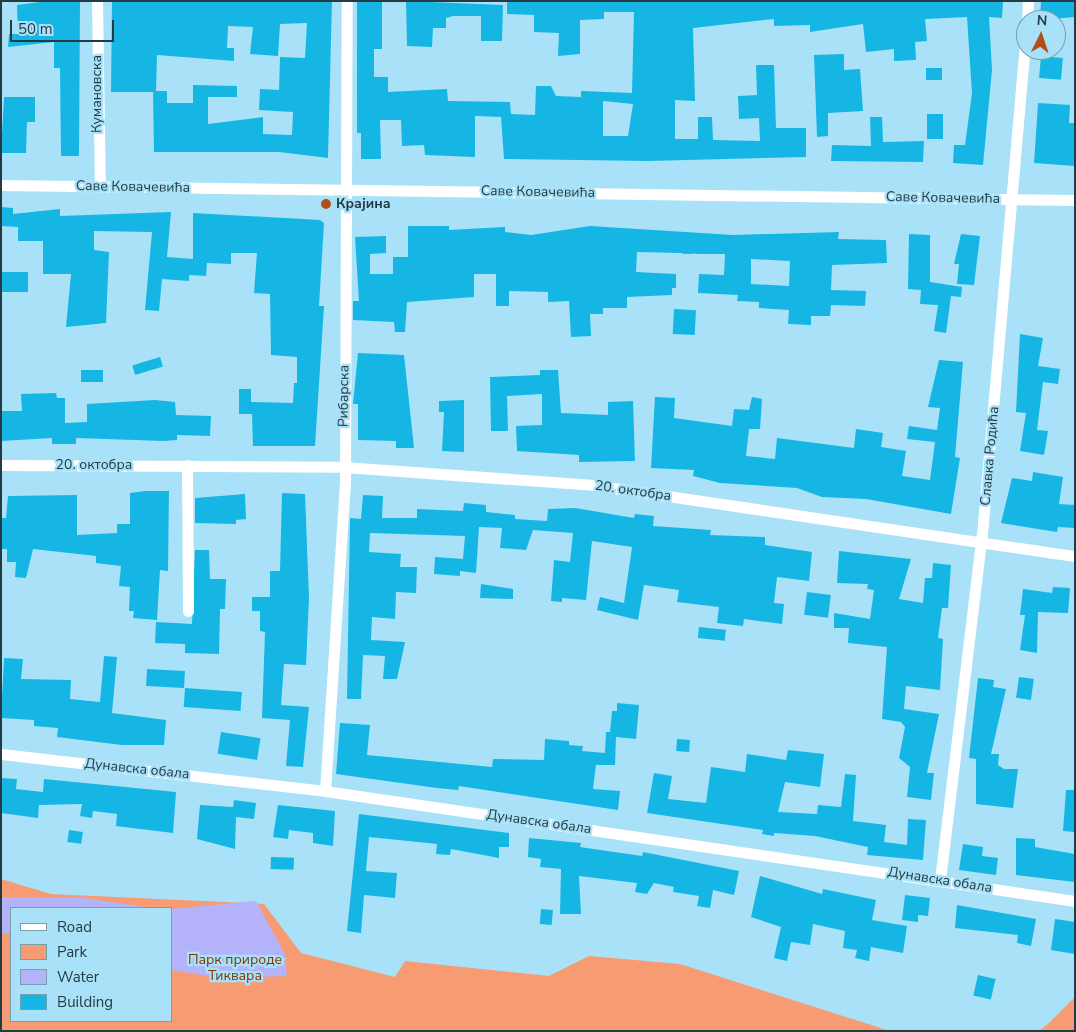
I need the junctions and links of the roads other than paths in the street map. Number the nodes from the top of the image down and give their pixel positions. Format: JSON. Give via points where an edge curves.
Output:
{"nodes":[{"id":1,"x":97,"y":1,"type":"edge"},
{"id":2,"x":347,"y":1,"type":"edge"},
{"id":3,"x":1024,"y":60,"type":"edge"},
{"id":4,"x":1,"y":185,"type":"edge"},
{"id":5,"x":100,"y":186,"type":"junction"},
{"id":6,"x":348,"y":190,"type":"junction"},
{"id":7,"x":1014,"y":199,"type":"junction"},
{"id":8,"x":1075,"y":200,"type":"edge"},
{"id":9,"x":1,"y":465,"type":"edge"},
{"id":10,"x":187,"y":465,"type":"junction"},
{"id":11,"x":344,"y":467,"type":"junction"},
{"id":12,"x":980,"y":542,"type":"junction"},
{"id":13,"x":1075,"y":556,"type":"edge"},
{"id":14,"x":188,"y":611,"type":"dead end"},
{"id":15,"x":1,"y":754,"type":"edge"},
{"id":16,"x":325,"y":791,"type":"junction"},
{"id":17,"x":940,"y":880,"type":"junction"},
{"id":18,"x":1075,"y":900,"type":"edge"}],
"edges":[{"from":1,"to":5,"type":"street","name":"Кумановска"},
{"from":2,"to":6,"type":"street","name":"Рибарска"},
{"from":3,"to":7,"type":"street","name":"Славка Родића"},
{"from":4,"to":5,"type":"street","name":"Саве Ковачевића"},
{"from":5,"to":6,"type":"street","name":"Саве Ковачевића"},
{"from":6,"to":7,"type":"street","name":"Саве Ковачевића"},
{"from":6,"to":11,"type":"street","name":"Рибарска"},
{"from":7,"to":8,"type":"street","name":"Саве Ковачевића"},
{"from":7,"to":12,"type":"street","name":"Славка Родића"},
{"from":9,"to":10,"type":"street","name":"20. октобра"},
{"from":10,"to":11,"type":"street","name":"20. октобра"},
{"from":10,"to":14,"type":"street"},
{"from":11,"to":12,"type":"street","name":"20. октобра","via":[[593,485]]},
{"from":11,"to":16,"type":"street","name":"Рибарска"},
{"from":12,"to":13,"type":"street","name":"20. октобра"},
{"from":12,"to":17,"type":"street","name":"Славка Родића"},
{"from":15,"to":16,"type":"street","name":"Дунавска обала"},
{"from":16,"to":17,"type":"street","name":"Дунавска обала"},
{"from":17,"to":18,"type":"street","name":"Дунавска обала"}]}
